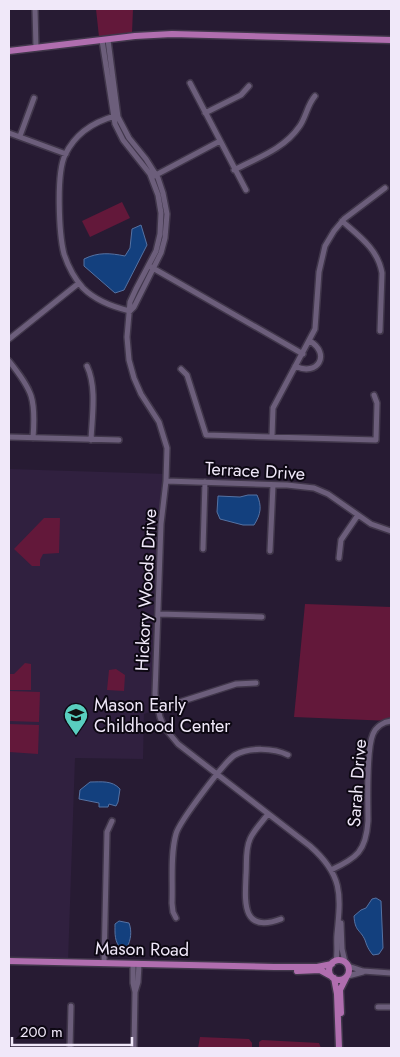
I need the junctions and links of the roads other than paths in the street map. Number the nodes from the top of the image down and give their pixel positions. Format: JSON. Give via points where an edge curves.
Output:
{"nodes":[{"id":1,"x":35,"y":9,"type":"edge"},
{"id":2,"x":105,"y":40,"type":"junction"},
{"id":3,"x":391,"y":40,"type":"edge"},
{"id":4,"x":36,"y":48,"type":"junction"},
{"id":5,"x":9,"y":50,"type":"edge"},
{"id":6,"x":190,"y":83,"type":"dead end"},
{"id":7,"x":250,"y":86,"type":"dead end"},
{"id":8,"x":315,"y":96,"type":"dead end"},
{"id":9,"x":34,"y":98,"type":"dead end"},
{"id":10,"x":205,"y":113,"type":"junction"},
{"id":11,"x":115,"y":116,"type":"junction"},
{"id":12,"x":9,"y":133,"type":"edge"},
{"id":13,"x":20,"y":136,"type":"junction"},
{"id":14,"x":220,"y":141,"type":"junction"},
{"id":15,"x":66,"y":154,"type":"junction"},
{"id":16,"x":234,"y":170,"type":"junction"},
{"id":17,"x":154,"y":176,"type":"junction"},
{"id":18,"x":385,"y":188,"type":"dead end"},
{"id":19,"x":246,"y":190,"type":"dead end"},
{"id":20,"x":342,"y":221,"type":"junction"},
{"id":21,"x":151,"y":267,"type":"junction"},
{"id":22,"x":79,"y":283,"type":"junction"},
{"id":23,"x":130,"y":311,"type":"junction"},
{"id":24,"x":380,"y":331,"type":"dead end"},
{"id":25,"x":9,"y":339,"type":"edge"},
{"id":26,"x":310,"y":341,"type":"junction"},
{"id":27,"x":302,"y":354,"type":"junction"},
{"id":28,"x":9,"y":361,"type":"edge"},
{"id":29,"x":87,"y":366,"type":"dead end"},
{"id":30,"x":295,"y":366,"type":"junction"},
{"id":31,"x":181,"y":369,"type":"dead end"},
{"id":32,"x":374,"y":396,"type":"dead end"},
{"id":33,"x":272,"y":436,"type":"junction"},
{"id":34,"x":9,"y":437,"type":"edge"},
{"id":35,"x":33,"y":438,"type":"junction"},
{"id":36,"x":91,"y":440,"type":"junction"},
{"id":37,"x":119,"y":440,"type":"dead end"},
{"id":38,"x":166,"y":481,"type":"junction"},
{"id":39,"x":205,"y":482,"type":"junction"},
{"id":40,"x":273,"y":485,"type":"junction"},
{"id":41,"x":358,"y":515,"type":"junction"},
{"id":42,"x":391,"y":531,"type":"edge"},
{"id":43,"x":203,"y":549,"type":"dead end"},
{"id":44,"x":270,"y":551,"type":"dead end"},
{"id":45,"x":339,"y":558,"type":"dead end"},
{"id":46,"x":158,"y":614,"type":"junction"},
{"id":47,"x":262,"y":617,"type":"dead end"},
{"id":48,"x":256,"y":683,"type":"dead end"},
{"id":49,"x":158,"y":709,"type":"junction"},
{"id":50,"x":391,"y":722,"type":"edge"},
{"id":51,"x":288,"y":755,"type":"dead end"},
{"id":52,"x":218,"y":774,"type":"junction"},
{"id":53,"x":268,"y":814,"type":"junction"},
{"id":54,"x":112,"y":821,"type":"dead end"},
{"id":55,"x":331,"y":870,"type":"junction"},
{"id":56,"x":176,"y":918,"type":"dead end"},
{"id":57,"x":340,"y":918,"type":"junction"},
{"id":58,"x":281,"y":919,"type":"dead end"},
{"id":59,"x":9,"y":960,"type":"edge"},
{"id":60,"x":104,"y":963,"type":"junction"},
{"id":61,"x":334,"y":963,"type":"junction"},
{"id":62,"x":136,"y":964,"type":"junction"},
{"id":63,"x":347,"y":964,"type":"junction"},
{"id":64,"x":274,"y":967,"type":"junction"},
{"id":65,"x":363,"y":972,"type":"junction"},
{"id":66,"x":391,"y":973,"type":"edge"},
{"id":67,"x":333,"y":977,"type":"junction"},
{"id":68,"x":347,"y":977,"type":"junction"},
{"id":69,"x":71,"y":1006,"type":"dead end"},
{"id":70,"x":378,"y":1007,"type":"dead end"},
{"id":71,"x":391,"y":1007,"type":"edge"},
{"id":72,"x":339,"y":1029,"type":"junction"},
{"id":73,"x":70,"y":1048,"type":"edge"},
{"id":74,"x":134,"y":1048,"type":"edge"},
{"id":75,"x":339,"y":1048,"type":"edge"}],
"edges":[{"from":1,"to":4,"type":"street"},
{"from":2,"to":3,"type":"main road","via":[[181,34]]},
{"from":2,"to":4,"type":"main road"},
{"from":2,"to":11,"type":"street","name":"Hickory Woods Drive"},
{"from":4,"to":5,"type":"main road"},
{"from":6,"to":10,"type":"street"},
{"from":7,"to":10,"type":"street","via":[[241,95]]},
{"from":8,"to":16,"type":"street","via":[[291,137]]},
{"from":9,"to":13,"type":"street"},
{"from":10,"to":14,"type":"street"},
{"from":11,"to":15,"type":"street","via":[[82,132]]},
{"from":11,"to":17,"type":"street","name":"Hickory Woods Drive","via":[[123,140]]},
{"from":12,"to":13,"type":"street"},
{"from":13,"to":15,"type":"street"},
{"from":14,"to":16,"type":"street"},
{"from":14,"to":17,"type":"street"},
{"from":15,"to":22,"type":"street","via":[[60,186],[62,240],[68,264]]},
{"from":16,"to":19,"type":"street"},
{"from":17,"to":21,"type":"street","name":"Hickory Woods Drive","via":[[161,225]]},
{"from":18,"to":20,"type":"street"},
{"from":20,"to":24,"type":"street","via":[[371,248],[380,264]]},
{"from":20,"to":26,"type":"street","via":[[330,238],[321,260],[316,323]]},
{"from":21,"to":23,"type":"street","name":"Hickory Woods Drive"},
{"from":21,"to":27,"type":"street"},
{"from":22,"to":23,"type":"street","via":[[101,302]]},
{"from":22,"to":25,"type":"street"},
{"from":23,"to":38,"type":"street","name":"Hickory Woods Drive","via":[[129,360],[141,394],[164,434]]},
{"from":26,"to":27,"type":"street"},
{"from":26,"to":30,"type":"street","via":[[320,351],[318,364],[308,370]]},
{"from":27,"to":30,"type":"street"},
{"from":28,"to":35,"type":"street","via":[[31,393]]},
{"from":29,"to":36,"type":"street","via":[[92,390]]},
{"from":30,"to":33,"type":"street","via":[[273,408]]},
{"from":31,"to":33,"type":"street","via":[[187,375],[206,435]]},
{"from":32,"to":33,"type":"street","via":[[377,403],[376,440]]},
{"from":34,"to":35,"type":"street"},
{"from":35,"to":36,"type":"street"},
{"from":36,"to":37,"type":"street"},
{"from":38,"to":39,"type":"street","name":"Terrace Drive"},
{"from":38,"to":46,"type":"street","name":"Hickory Woods Drive"},
{"from":39,"to":40,"type":"street","name":"Terrace Drive"},
{"from":39,"to":43,"type":"street"},
{"from":40,"to":41,"type":"street","name":"Terrace Drive","via":[[314,488]]},
{"from":40,"to":44,"type":"street"},
{"from":41,"to":42,"type":"street","name":"Terrace Drive"},
{"from":41,"to":45,"type":"street","via":[[341,540]]},
{"from":46,"to":47,"type":"street"},
{"from":46,"to":49,"type":"street","name":"Hickory Woods Drive","via":[[155,686]]},
{"from":48,"to":49,"type":"street","via":[[236,684]]},
{"from":49,"to":52,"type":"street","name":"Hickory Woods Drive","via":[[164,726],[178,744]]},
{"from":50,"to":55,"type":"street","name":"Sarah Drive","via":[[378,727],[371,740],[366,839],[353,859]]},
{"from":51,"to":52,"type":"street","via":[[271,750],[244,751],[231,758]]},
{"from":52,"to":53,"type":"street","name":"Hickory Woods Drive"},
{"from":52,"to":56,"type":"street","via":[[184,817],[175,836],[172,903]]},
{"from":53,"to":55,"type":"street","name":"Hickory Woods Drive","via":[[319,854]]},
{"from":53,"to":58,"type":"street","via":[[248,845],[246,905],[257,921]]},
{"from":54,"to":60,"type":"street","via":[[107,832]]},
{"from":55,"to":57,"type":"street","name":"Hickory Woods Drive","via":[[339,892]]},
{"from":57,"to":61,"type":"street","name":"Hickory Woods Drive"},
{"from":57,"to":63,"type":"street","name":"Hickory Woods Drive","via":[[342,949]]},
{"from":59,"to":60,"type":"main road","name":"Mason Road"},
{"from":60,"to":62,"type":"main road","name":"Mason Road"},
{"from":61,"to":63,"type":"main road","via":[[340,960]]},
{"from":61,"to":64,"type":"main road","name":"Mason Road"},
{"from":61,"to":67,"type":"main road","via":[[330,970]]},
{"from":62,"to":64,"type":"main road","name":"Mason Road"},
{"from":62,"to":74,"type":"street"},
{"from":63,"to":65,"type":"street"},
{"from":63,"to":68,"type":"main road"},
{"from":64,"to":67,"type":"main road","name":"Mason Road","via":[[320,970]]},
{"from":65,"to":66,"type":"street"},
{"from":65,"to":68,"type":"street"},
{"from":67,"to":68,"type":"main road","via":[[340,980]]},
{"from":67,"to":72,"type":"main road"},
{"from":68,"to":72,"type":"main road","via":[[340,990]]},
{"from":69,"to":73,"type":"street"},
{"from":70,"to":71,"type":"street"},
{"from":72,"to":75,"type":"main road"}]}
